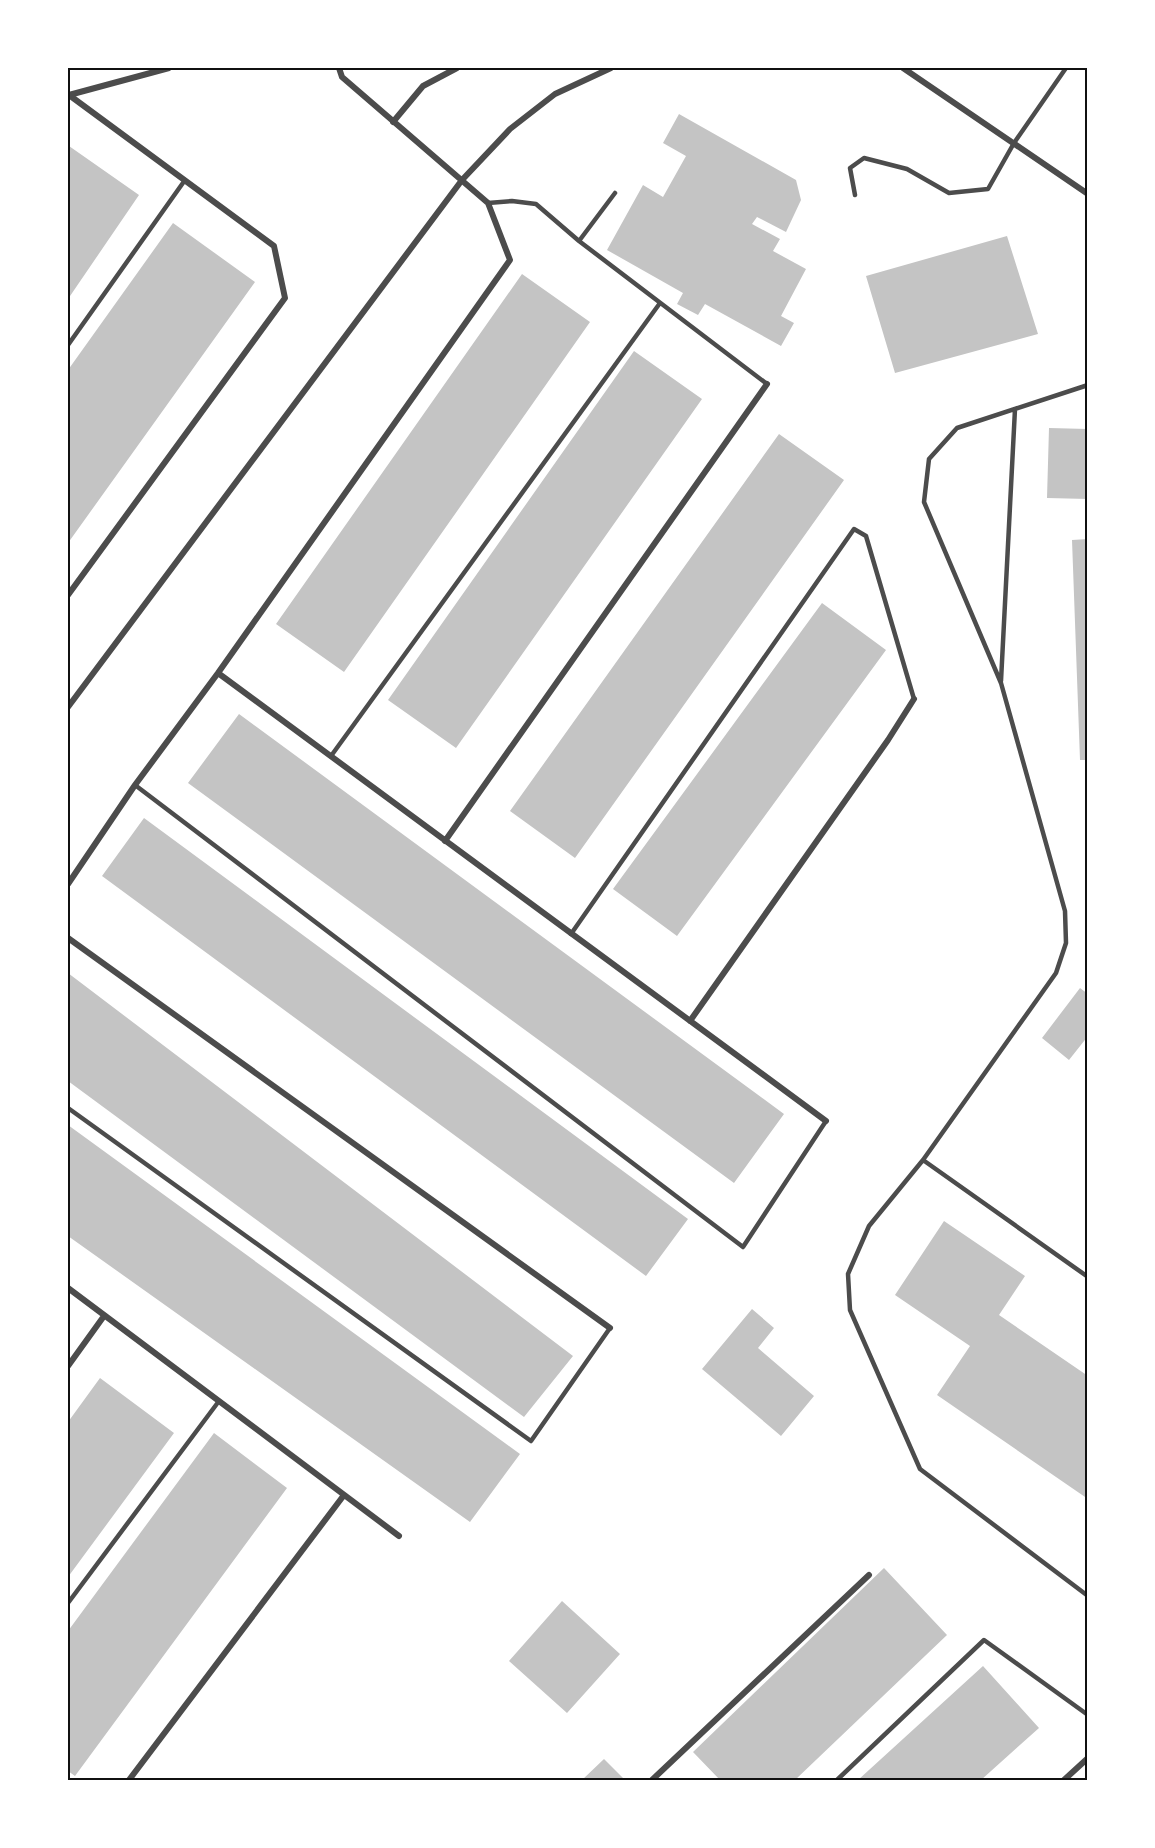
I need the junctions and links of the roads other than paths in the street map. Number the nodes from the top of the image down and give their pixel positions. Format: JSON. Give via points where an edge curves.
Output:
{"nodes":[{"id":1,"x":169,"y":68,"type":"edge"},
{"id":2,"x":339,"y":68,"type":"edge"},
{"id":3,"x":457,"y":68,"type":"edge"},
{"id":4,"x":611,"y":68,"type":"edge"},
{"id":5,"x":903,"y":68,"type":"edge"},
{"id":6,"x":1066,"y":68,"type":"edge"},
{"id":7,"x":68,"y":96,"type":"edge"},
{"id":8,"x":393,"y":122,"type":"junction"},
{"id":9,"x":1014,"y":143,"type":"junction"},
{"id":10,"x":185,"y":180,"type":"junction"},
{"id":11,"x":462,"y":180,"type":"junction"},
{"id":12,"x":615,"y":193,"type":"dead end"},
{"id":13,"x":1088,"y":194,"type":"edge"},
{"id":14,"x":855,"y":195,"type":"dead end"},
{"id":15,"x":488,"y":202,"type":"junction"},
{"id":16,"x":579,"y":241,"type":"junction"},
{"id":17,"x":660,"y":303,"type":"junction"},
{"id":18,"x":68,"y":345,"type":"edge"},
{"id":19,"x":767,"y":384,"type":"joint"},
{"id":20,"x":1088,"y":385,"type":"edge"},
{"id":21,"x":1015,"y":409,"type":"junction"},
{"id":22,"x":68,"y":595,"type":"edge"},
{"id":23,"x":218,"y":673,"type":"junction"},
{"id":24,"x":1001,"y":683,"type":"junction"},
{"id":25,"x":914,"y":699,"type":"joint"},
{"id":26,"x":68,"y":707,"type":"edge"},
{"id":27,"x":331,"y":756,"type":"junction"},
{"id":28,"x":135,"y":785,"type":"junction"},
{"id":29,"x":445,"y":841,"type":"junction"},
{"id":30,"x":68,"y":884,"type":"edge"},
{"id":31,"x":572,"y":934,"type":"junction"},
{"id":32,"x":68,"y":938,"type":"edge"},
{"id":33,"x":690,"y":1021,"type":"junction"},
{"id":34,"x":68,"y":1108,"type":"edge"},
{"id":35,"x":826,"y":1121,"type":"joint"},
{"id":36,"x":923,"y":1160,"type":"junction"},
{"id":37,"x":1088,"y":1277,"type":"edge"},
{"id":38,"x":68,"y":1288,"type":"edge"},
{"id":39,"x":104,"y":1316,"type":"junction"},
{"id":40,"x":610,"y":1328,"type":"joint"},
{"id":41,"x":68,"y":1366,"type":"edge"},
{"id":42,"x":219,"y":1401,"type":"junction"},
{"id":43,"x":344,"y":1495,"type":"junction"},
{"id":44,"x":399,"y":1536,"type":"dead end"},
{"id":45,"x":869,"y":1575,"type":"dead end"},
{"id":46,"x":1088,"y":1596,"type":"edge"},
{"id":47,"x":68,"y":1603,"type":"edge"},
{"id":48,"x":1088,"y":1715,"type":"edge"},
{"id":49,"x":1088,"y":1758,"type":"edge"},
{"id":50,"x":129,"y":1780,"type":"edge"},
{"id":51,"x":651,"y":1780,"type":"edge"},
{"id":52,"x":837,"y":1780,"type":"edge"},
{"id":53,"x":1064,"y":1780,"type":"edge"}],
"edges":[{"from":1,"to":7,"type":"street"},
{"from":2,"to":8,"type":"street","via":[[342,77]]},
{"from":3,"to":8,"type":"street","via":[[423,86]]},
{"from":4,"to":11,"type":"street","via":[[555,94],[510,129]]},
{"from":5,"to":9,"type":"street"},
{"from":6,"to":9,"type":"lane"},
{"from":7,"to":10,"type":"street"},
{"from":8,"to":11,"type":"street"},
{"from":9,"to":13,"type":"street"},
{"from":9,"to":14,"type":"lane","via":[[988,189],[949,193],[907,169],[864,158],[850,168]]},
{"from":10,"to":18,"type":"lane"},
{"from":10,"to":22,"type":"street","via":[[274,246],[285,298]]},
{"from":11,"to":15,"type":"street"},
{"from":11,"to":26,"type":"street"},
{"from":12,"to":16,"type":"lane"},
{"from":15,"to":16,"type":"lane","via":[[536,204]]},
{"from":15,"to":23,"type":"street","via":[[510,260]]},
{"from":16,"to":17,"type":"lane"},
{"from":17,"to":19,"type":"lane"},
{"from":17,"to":27,"type":"lane"},
{"from":19,"to":29,"type":"street"},
{"from":20,"to":21,"type":"lane"},
{"from":21,"to":24,"type":"lane"},
{"from":21,"to":24,"type":"lane","via":[[957,428],[929,459],[924,502]]},
{"from":23,"to":27,"type":"street"},
{"from":23,"to":28,"type":"street"},
{"from":24,"to":36,"type":"lane","via":[[1065,911],[1066,943],[1056,973]]},
{"from":25,"to":31,"type":"lane","via":[[866,536],[854,529]]},
{"from":25,"to":33,"type":"street"},
{"from":27,"to":29,"type":"street"},
{"from":28,"to":30,"type":"street"},
{"from":28,"to":35,"type":"lane","via":[[743,1247]]},
{"from":29,"to":31,"type":"street"},
{"from":31,"to":33,"type":"street"},
{"from":32,"to":40,"type":"street"},
{"from":33,"to":35,"type":"street"},
{"from":34,"to":40,"type":"lane","via":[[531,1441]]},
{"from":36,"to":37,"type":"lane"},
{"from":36,"to":46,"type":"lane","via":[[869,1226],[848,1275],[850,1310],[920,1469]]},
{"from":38,"to":39,"type":"street"},
{"from":39,"to":41,"type":"street"},
{"from":39,"to":42,"type":"street"},
{"from":42,"to":43,"type":"street"},
{"from":42,"to":47,"type":"lane"},
{"from":43,"to":44,"type":"street"},
{"from":43,"to":50,"type":"street"},
{"from":45,"to":51,"type":"street"},
{"from":48,"to":52,"type":"lane","via":[[984,1640]]},
{"from":49,"to":53,"type":"street"}]}
